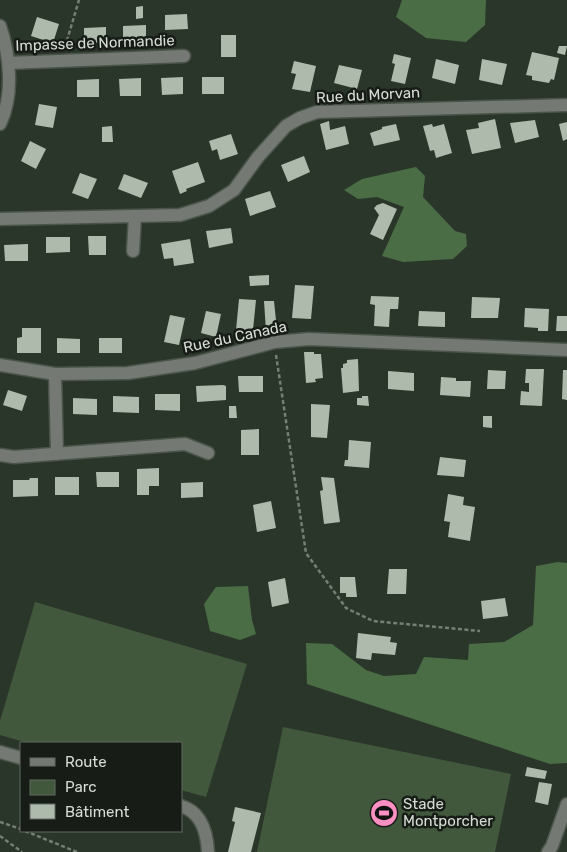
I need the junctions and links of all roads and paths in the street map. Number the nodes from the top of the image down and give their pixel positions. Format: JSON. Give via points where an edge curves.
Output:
{"nodes":[{"id":1,"x":79,"y":0,"type":"edge"},
{"id":2,"x":0,"y":26,"type":"edge"},
{"id":3,"x":184,"y":56,"type":"dead end"},
{"id":4,"x":60,"y":60,"type":"junction"},
{"id":5,"x":8,"y":62,"type":"junction"},
{"id":6,"x":567,"y":105,"type":"edge"},
{"id":7,"x":0,"y":124,"type":"edge"},
{"id":8,"x":135,"y":216,"type":"junction"},
{"id":9,"x":0,"y":219,"type":"edge"},
{"id":10,"x":133,"y":251,"type":"dead end"},
{"id":11,"x":274,"y":342,"type":"junction"},
{"id":12,"x":567,"y":350,"type":"edge"},
{"id":13,"x":0,"y":365,"type":"edge"},
{"id":14,"x":55,"y":374,"type":"junction"},
{"id":15,"x":208,"y":453,"type":"dead end"},
{"id":16,"x":57,"y":454,"type":"junction"},
{"id":17,"x":0,"y":456,"type":"edge"},
{"id":18,"x":480,"y":631,"type":"dead end"},
{"id":19,"x":0,"y":752,"type":"edge"},
{"id":20,"x":20,"y":758,"type":"edge"},
{"id":21,"x":567,"y":804,"type":"edge"},
{"id":22,"x":182,"y":806,"type":"edge"},
{"id":23,"x":0,"y":822,"type":"edge"},
{"id":24,"x":20,"y":829,"type":"edge"},
{"id":25,"x":27,"y":832,"type":"edge"},
{"id":26,"x":0,"y":836,"type":"edge"},
{"id":27,"x":22,"y":852,"type":"edge"},
{"id":28,"x":77,"y":852,"type":"edge"},
{"id":29,"x":208,"y":852,"type":"edge"},
{"id":30,"x":548,"y":852,"type":"edge"}],
"edges":[{"from":1,"to":4,"type":"path"},
{"from":2,"to":5,"type":"street"},
{"from":3,"to":4,"type":"street","name":"Impasse de Normandie"},
{"from":4,"to":5,"type":"street","name":"Impasse de Normandie"},
{"from":5,"to":7,"type":"street","via":[[8,96]]},
{"from":6,"to":8,"type":"street","name":"Rue du Morvan","via":[[317,112],[286,126],[234,190],[209,206],[180,215]]},
{"from":8,"to":9,"type":"street","name":"Rue du Morvan"},
{"from":8,"to":10,"type":"street"},
{"from":11,"to":12,"type":"street","name":"Rue du Canada","via":[[309,339]]},
{"from":11,"to":14,"type":"street","name":"Rue du Canada","via":[[195,363],[128,373]]},
{"from":11,"to":18,"type":"path","via":[[306,553],[334,593],[346,608],[372,621]]},
{"from":13,"to":14,"type":"street","name":"Rue du Canada"},
{"from":14,"to":16,"type":"street"},
{"from":15,"to":16,"type":"street","via":[[185,444]]},
{"from":16,"to":17,"type":"street"},
{"from":19,"to":20,"type":"street"},
{"from":21,"to":30,"type":"street"},
{"from":22,"to":29,"type":"street","via":[[187,807],[203,824]]},
{"from":23,"to":24,"type":"path"},
{"from":25,"to":28,"type":"path"},
{"from":26,"to":27,"type":"path"}]}
